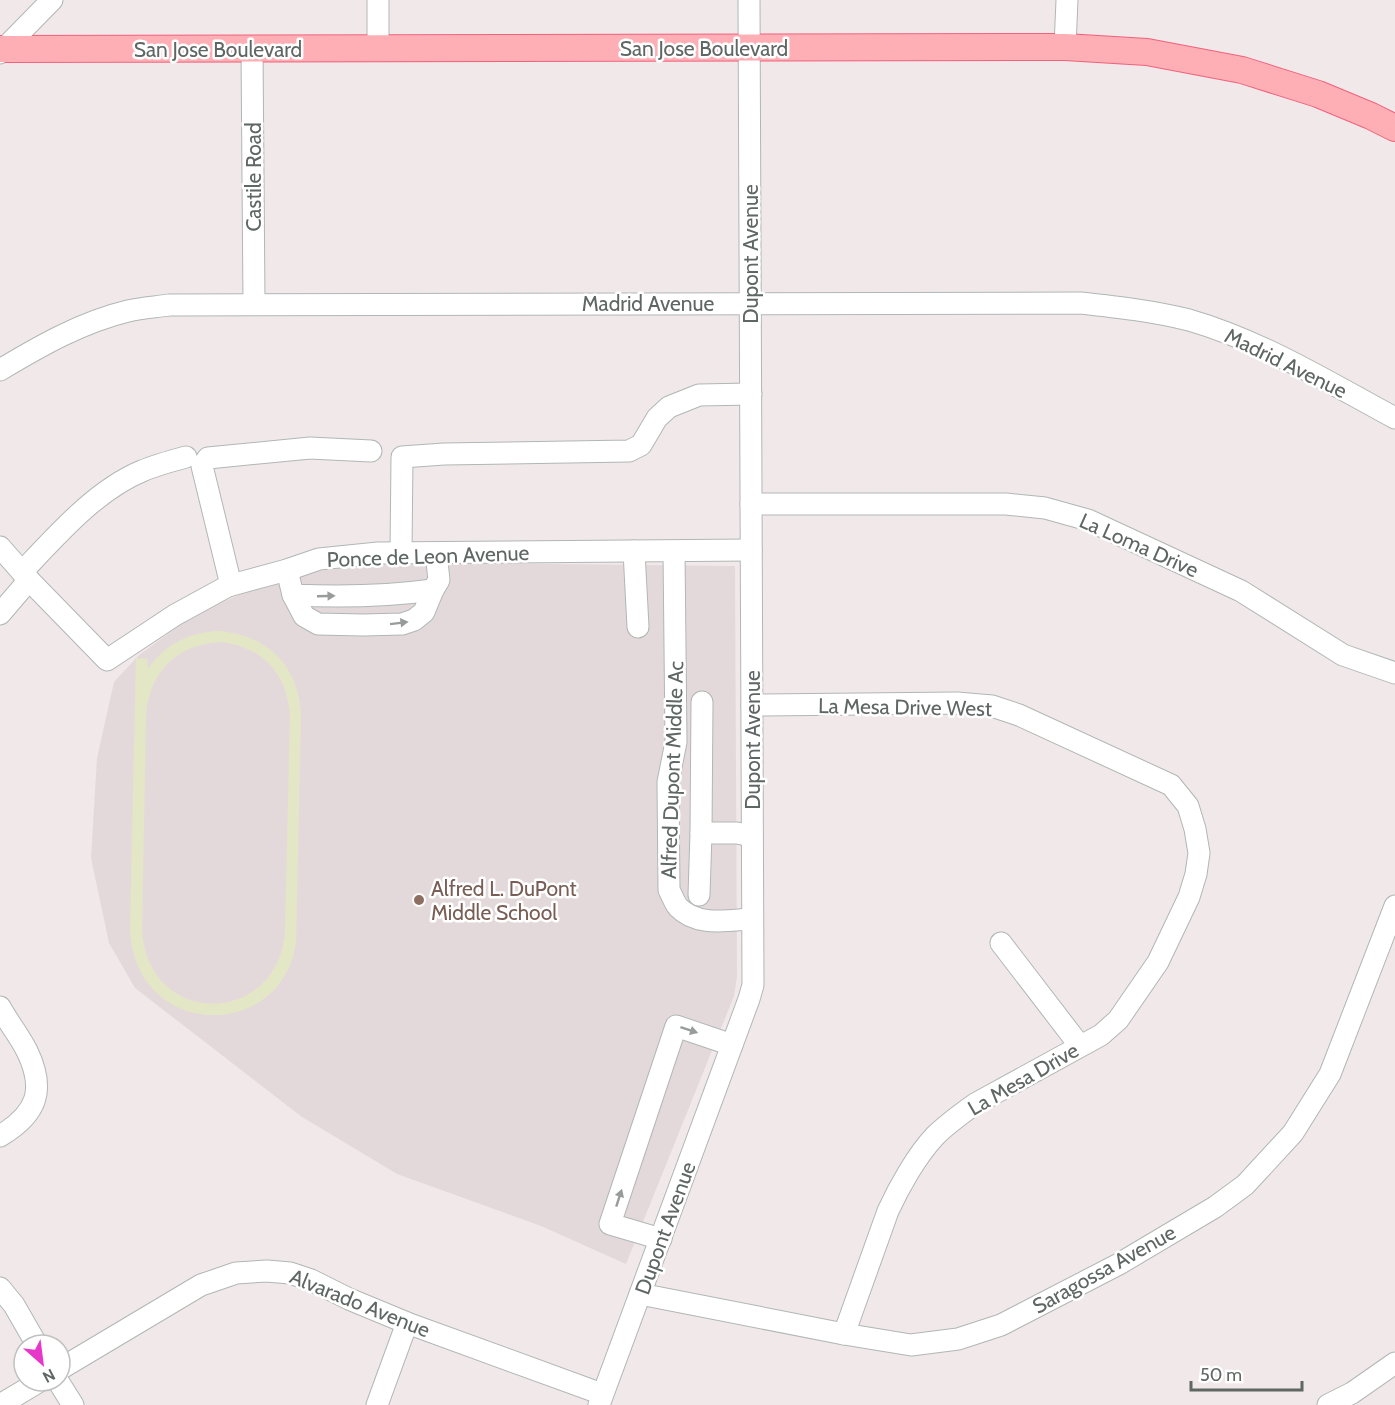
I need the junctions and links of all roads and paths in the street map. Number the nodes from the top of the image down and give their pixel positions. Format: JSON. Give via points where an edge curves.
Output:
{"nodes":[{"id":1,"x":52,"y":0,"type":"edge"},
{"id":2,"x":378,"y":0,"type":"edge"},
{"id":3,"x":749,"y":0,"type":"edge"},
{"id":4,"x":1067,"y":0,"type":"edge"},
{"id":5,"x":749,"y":47,"type":"junction"},
{"id":6,"x":1065,"y":47,"type":"junction"},
{"id":7,"x":252,"y":49,"type":"junction"},
{"id":8,"x":378,"y":49,"type":"junction"},
{"id":9,"x":1,"y":51,"type":"edge"},
{"id":10,"x":1395,"y":128,"type":"edge"},
{"id":11,"x":750,"y":303,"type":"junction"},
{"id":12,"x":254,"y":304,"type":"junction"},
{"id":13,"x":0,"y":370,"type":"edge"},
{"id":14,"x":751,"y":394,"type":"junction"},
{"id":15,"x":1395,"y":417,"type":"edge"},
{"id":16,"x":371,"y":451,"type":"dead end"},
{"id":17,"x":186,"y":457,"type":"dead end"},
{"id":18,"x":751,"y":504,"type":"junction"},
{"id":19,"x":0,"y":547,"type":"edge"},
{"id":20,"x":751,"y":550,"type":"junction"},
{"id":21,"x":634,"y":551,"type":"junction"},
{"id":22,"x":674,"y":552,"type":"junction"},
{"id":23,"x":401,"y":553,"type":"junction"},
{"id":24,"x":436,"y":553,"type":"junction"},
{"id":25,"x":287,"y":570,"type":"junction"},
{"id":26,"x":25,"y":576,"type":"junction"},
{"id":27,"x":231,"y":585,"type":"junction"},
{"id":28,"x":433,"y":590,"type":"junction"},
{"id":29,"x":293,"y":595,"type":"junction"},
{"id":30,"x":0,"y":614,"type":"edge"},
{"id":31,"x":638,"y":627,"type":"dead end"},
{"id":32,"x":1395,"y":673,"type":"edge"},
{"id":33,"x":702,"y":702,"type":"dead end"},
{"id":34,"x":752,"y":705,"type":"junction"},
{"id":35,"x":1195,"y":829,"type":"joint"},
{"id":36,"x":700,"y":833,"type":"junction"},
{"id":37,"x":752,"y":836,"type":"junction"},
{"id":38,"x":699,"y":895,"type":"dead end"},
{"id":39,"x":1395,"y":906,"type":"edge"},
{"id":40,"x":752,"y":919,"type":"junction"},
{"id":41,"x":1001,"y":943,"type":"dead end"},
{"id":42,"x":0,"y":1007,"type":"edge"},
{"id":43,"x":732,"y":1045,"type":"junction"},
{"id":44,"x":1080,"y":1046,"type":"junction"},
{"id":45,"x":0,"y":1136,"type":"edge"},
{"id":46,"x":661,"y":1239,"type":"junction"},
{"id":47,"x":0,"y":1288,"type":"edge"},
{"id":48,"x":640,"y":1294,"type":"junction"},
{"id":49,"x":407,"y":1323,"type":"junction"},
{"id":50,"x":30,"y":1333,"type":"edge"},
{"id":51,"x":844,"y":1334,"type":"junction"},
{"id":52,"x":72,"y":1362,"type":"edge"},
{"id":53,"x":1395,"y":1363,"type":"edge"},
{"id":54,"x":20,"y":1393,"type":"edge"},
{"id":55,"x":600,"y":1400,"type":"edge"},
{"id":56,"x":0,"y":1405,"type":"edge"},
{"id":57,"x":377,"y":1405,"type":"edge"},
{"id":58,"x":1328,"y":1405,"type":"edge"}],
"edges":[{"from":1,"to":9,"type":"street"},
{"from":2,"to":8,"type":"street"},
{"from":3,"to":5,"type":"street","name":"Dupont Avenue"},
{"from":4,"to":6,"type":"street"},
{"from":5,"to":6,"type":"main road","name":"San Jose Boulevard"},
{"from":5,"to":8,"type":"main road","name":"San Jose Boulevard"},
{"from":5,"to":11,"type":"street","name":"Dupont Avenue"},
{"from":6,"to":10,"type":"main road","name":"San Jose Boulevard","via":[[1147,52],[1242,70],[1318,94]]},
{"from":7,"to":8,"type":"main road","name":"San Jose Boulevard"},
{"from":7,"to":9,"type":"main road","name":"San Jose Boulevard"},
{"from":7,"to":12,"type":"street","name":"Castile Road"},
{"from":11,"to":12,"type":"street","name":"Madrid Avenue"},
{"from":11,"to":14,"type":"street","name":"Dupont Avenue"},
{"from":11,"to":15,"type":"street","name":"Madrid Avenue","via":[[1081,303],[1131,308],[1189,320],[1232,335],[1279,355]]},
{"from":12,"to":13,"type":"street","name":"Madrid Avenue","via":[[170,305],[128,311],[88,324]]},
{"from":14,"to":18,"type":"street","name":"Dupont Avenue"},
{"from":14,"to":23,"type":"street","via":[[699,395],[669,407],[640,445],[629,451],[402,457]]},
{"from":16,"to":27,"type":"street","via":[[310,448],[208,458],[202,466]]},
{"from":17,"to":26,"type":"street","via":[[143,470],[111,488],[47,545]]},
{"from":18,"to":20,"type":"street","name":"Dupont Avenue"},
{"from":18,"to":32,"type":"street","name":"La Loma Drive","via":[[1006,504],[1045,508],[1089,520],[1241,591],[1344,655]]},
{"from":19,"to":26,"type":"street","name":"Ponce de Leon Avenue"},
{"from":20,"to":22,"type":"street","name":"Ponce de Leon Avenue"},
{"from":20,"to":34,"type":"street","name":"Dupont Avenue"},
{"from":21,"to":22,"type":"street","name":"Ponce de Leon Avenue"},
{"from":21,"to":24,"type":"street","name":"Ponce de Leon Avenue"},
{"from":21,"to":31,"type":"street"},
{"from":22,"to":40,"type":"street","name":"Alfred Dupont Middle Ac","via":[[676,742],[668,782],[669,890],[677,906],[690,916],[706,921]]},
{"from":23,"to":24,"type":"street","name":"Ponce de Leon Avenue"},
{"from":23,"to":25,"type":"street","name":"Ponce de Leon Avenue","via":[[319,559]]},
{"from":24,"to":28,"type":"street","via":[[439,580]]},
{"from":25,"to":27,"type":"street","name":"Ponce de Leon Avenue"},
{"from":25,"to":29,"type":"street"},
{"from":26,"to":27,"type":"street","name":"Ponce de Leon Avenue","via":[[107,660],[175,615]]},
{"from":26,"to":30,"type":"street"},
{"from":29,"to":28,"type":"street","one_way":true},
{"from":29,"to":28,"type":"street","one_way":true,"via":[[304,616],[318,624],[402,624],[424,612]]},
{"from":33,"to":36,"type":"street"},
{"from":34,"to":35,"type":"street","name":"La Mesa Drive West","via":[[992,706],[1171,785],[1188,806]]},
{"from":34,"to":37,"type":"street","name":"Dupont Avenue"},
{"from":35,"to":44,"type":"street","name":"La Mesa Drive","via":[[1196,874],[1158,962],[1118,1020]]},
{"from":36,"to":37,"type":"street"},
{"from":36,"to":38,"type":"street"},
{"from":37,"to":40,"type":"street","name":"Dupont Avenue"},
{"from":39,"to":51,"type":"street","name":"Saragossa Avenue","via":[[1330,1074],[1293,1133],[1245,1185],[1119,1264],[1001,1325],[958,1339],[911,1345]]},
{"from":40,"to":43,"type":"street","name":"Dupont Avenue","via":[[753,985]]},
{"from":41,"to":44,"type":"street"},
{"from":42,"to":45,"type":"street","via":[[27,1050],[37,1077],[36,1096],[28,1114]]},
{"from":43,"to":46,"type":"street","name":"Dupont Avenue"},
{"from":46,"to":43,"type":"street","one_way":true,"via":[[610,1224],[676,1026]]},
{"from":44,"to":51,"type":"street","name":"La Mesa Drive","via":[[975,1104],[934,1137],[888,1211]]},
{"from":46,"to":48,"type":"street","name":"Dupont Avenue"},
{"from":47,"to":50,"type":"street"},
{"from":48,"to":51,"type":"street","name":"Saragossa Avenue"},
{"from":48,"to":55,"type":"street","name":"Dupont Avenue"},
{"from":49,"to":52,"type":"street","name":"Alvarado Avenue","via":[[290,1273],[236,1273],[201,1285]]},
{"from":49,"to":55,"type":"street","name":"Alvarado Avenue"},
{"from":49,"to":57,"type":"street"},
{"from":53,"to":58,"type":"street"},
{"from":54,"to":56,"type":"street"}]}
